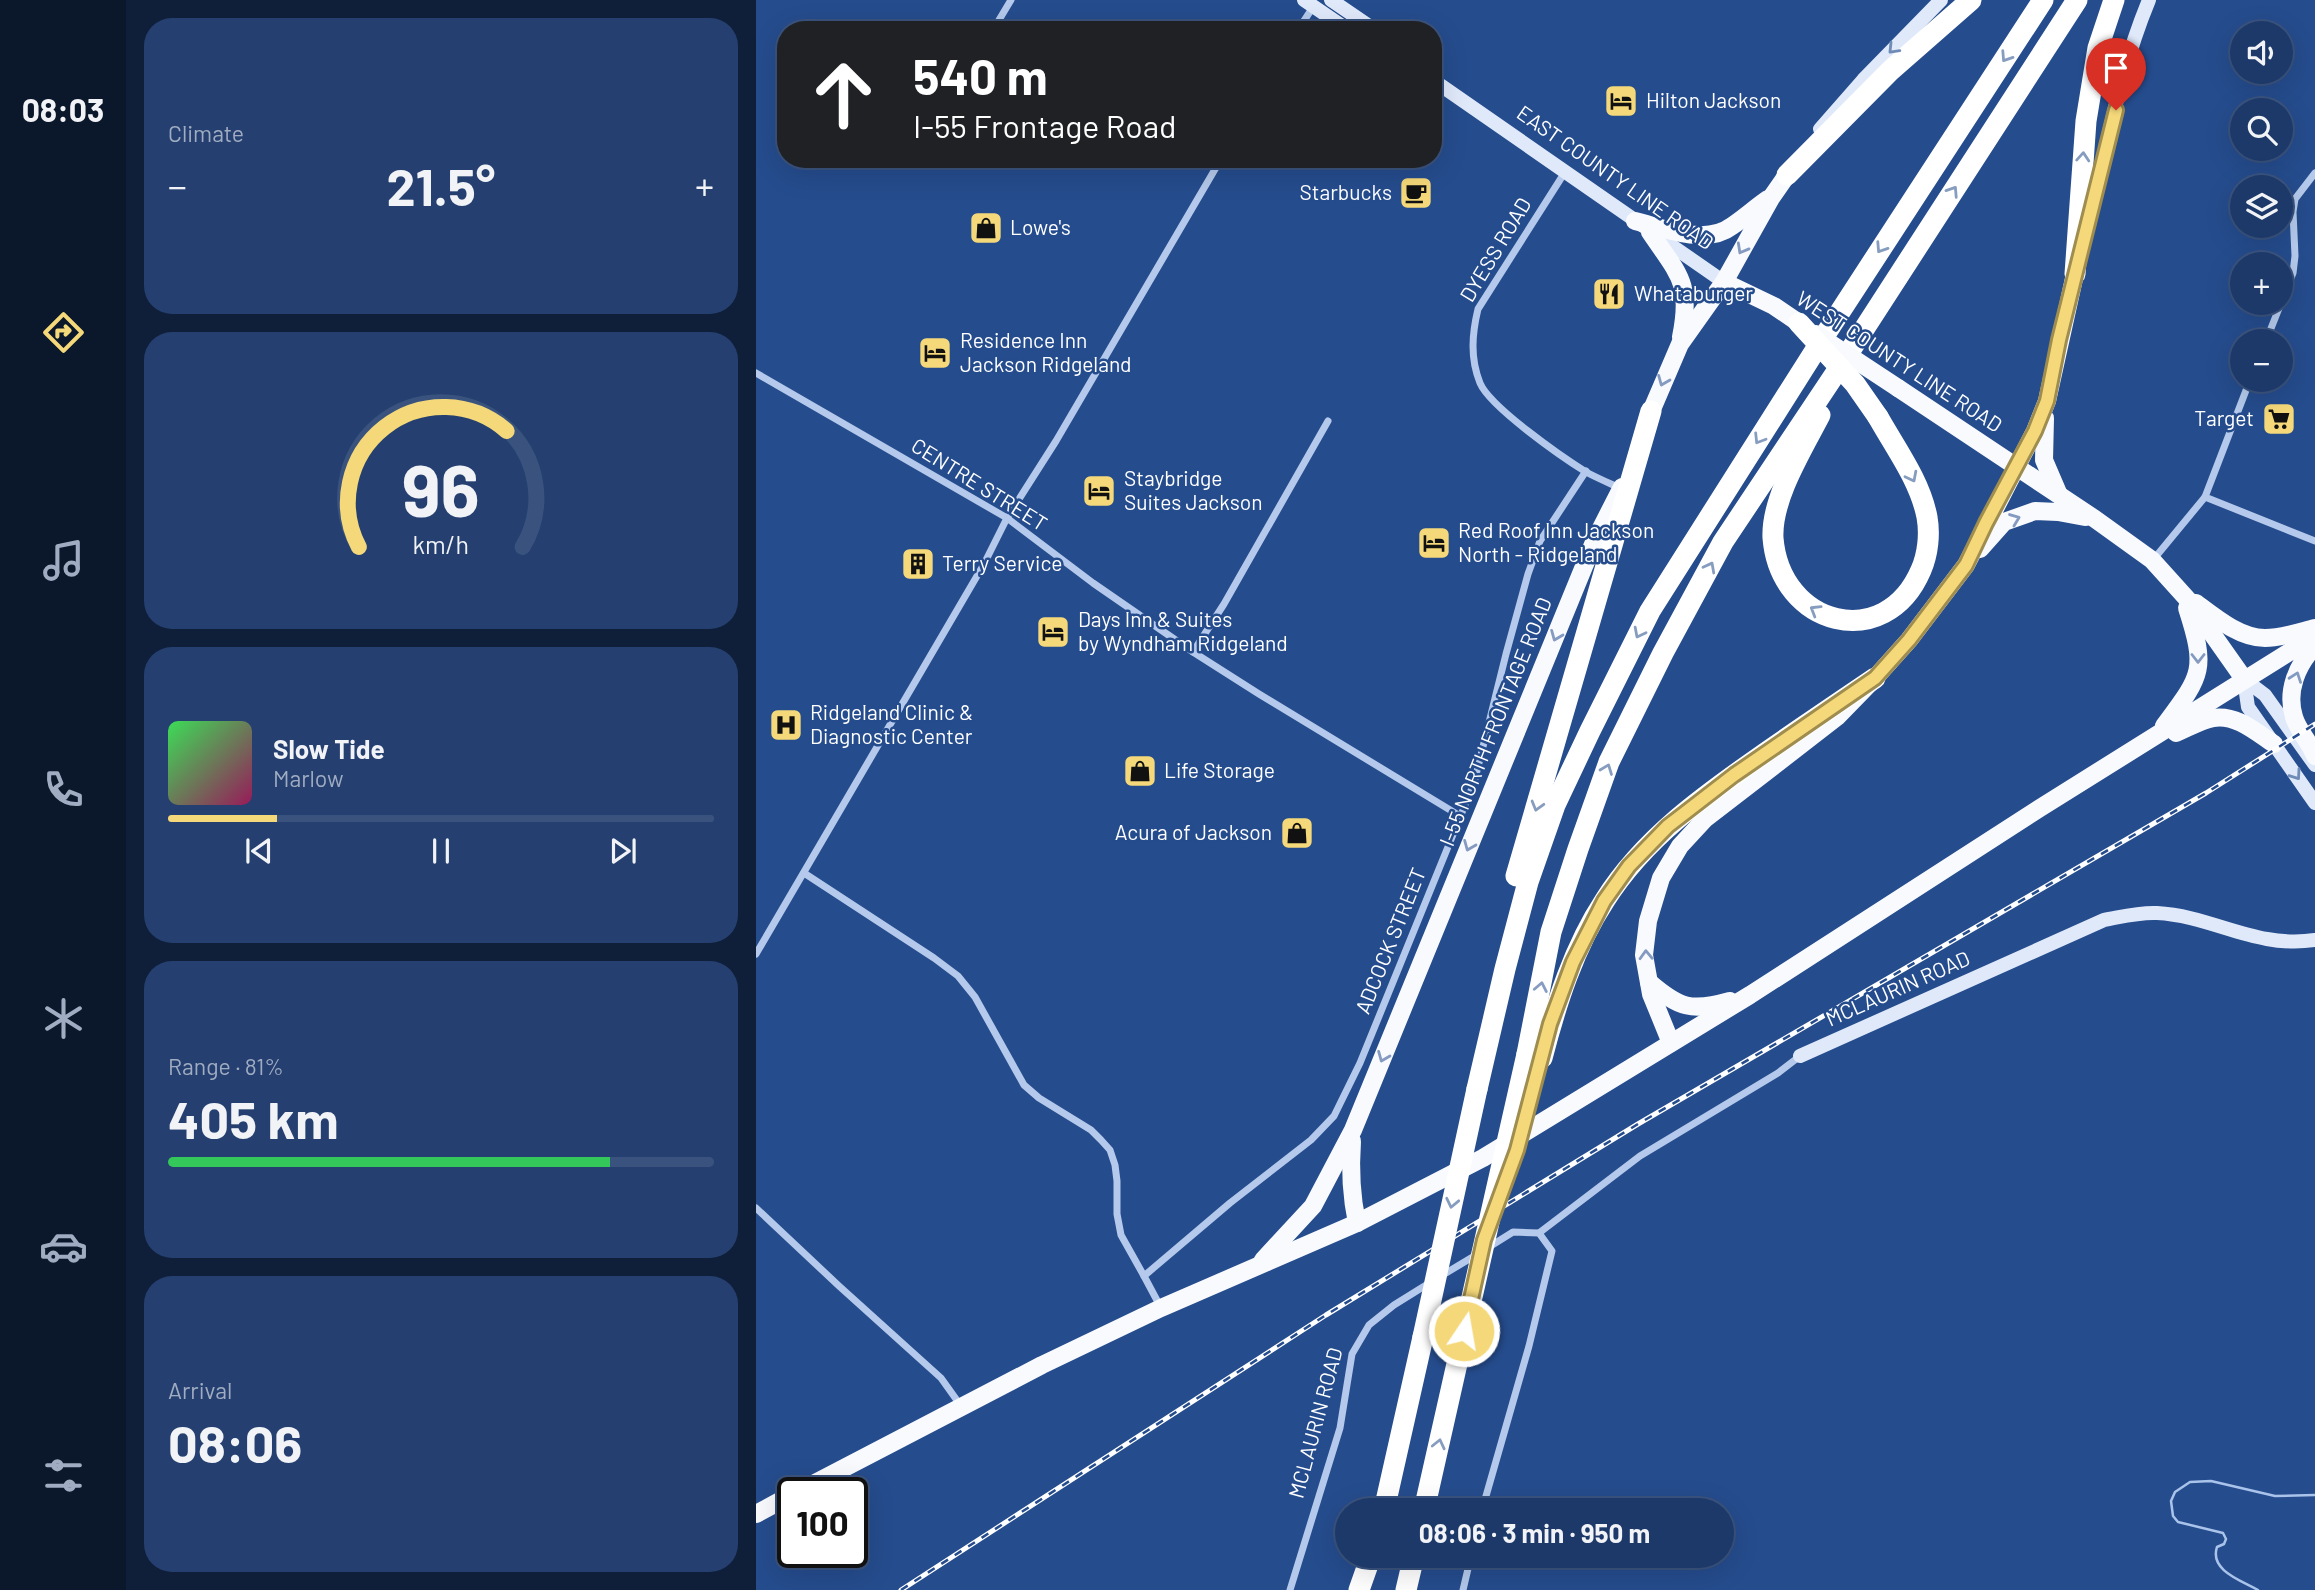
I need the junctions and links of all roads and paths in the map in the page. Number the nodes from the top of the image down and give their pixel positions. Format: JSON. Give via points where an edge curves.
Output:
{"nodes":[{"id":1,"x":1011,"y":0,"type":"edge"},
{"id":2,"x":1331,"y":0,"type":"edge"},
{"id":3,"x":1941,"y":0,"type":"edge"},
{"id":4,"x":1971,"y":0,"type":"edge"},
{"id":5,"x":2043,"y":0,"type":"edge"},
{"id":6,"x":2077,"y":0,"type":"edge"},
{"id":7,"x":2114,"y":0,"type":"edge"},
{"id":8,"x":2149,"y":0,"type":"edge"},
{"id":9,"x":1312,"y":2,"type":"edge"},
{"id":10,"x":998,"y":21,"type":"edge"},
{"id":11,"x":1302,"y":21,"type":"edge"},
{"id":12,"x":1336,"y":21,"type":"edge"},
{"id":13,"x":1362,"y":21,"type":"edge"},
{"id":14,"x":1442,"y":86,"type":"edge"},
{"id":15,"x":1216,"y":168,"type":"edge"},
{"id":16,"x":1565,"y":171,"type":"junction"},
{"id":17,"x":2315,"y":173,"type":"edge"},
{"id":18,"x":1787,"y":175,"type":"junction"},
{"id":19,"x":1770,"y":198,"type":"junction"},
{"id":20,"x":1643,"y":227,"type":"junction"},
{"id":21,"x":2075,"y":274,"type":"junction"},
{"id":22,"x":1724,"y":282,"type":"junction"},
{"id":23,"x":1774,"y":306,"type":"joint"},
{"id":24,"x":1799,"y":323,"type":"junction"},
{"id":25,"x":2271,"y":329,"type":"edge"},
{"id":26,"x":1680,"y":344,"type":"junction"},
{"id":27,"x":756,"y":373,"type":"edge"},
{"id":28,"x":1835,"y":374,"type":"junction"},
{"id":29,"x":2245,"y":392,"type":"edge"},
{"id":30,"x":2047,"y":401,"type":"junction"},
{"id":31,"x":1651,"y":411,"type":"junction"},
{"id":32,"x":1328,"y":421,"type":"dead end"},
{"id":33,"x":2016,"y":466,"type":"junction"},
{"id":34,"x":1586,"y":471,"type":"junction"},
{"id":35,"x":1621,"y":489,"type":"junction"},
{"id":36,"x":2059,"y":495,"type":"junction"},
{"id":37,"x":2205,"y":497,"type":"junction"},
{"id":38,"x":1007,"y":518,"type":"junction"},
{"id":39,"x":2095,"y":519,"type":"junction"},
{"id":40,"x":2315,"y":541,"type":"edge"},
{"id":41,"x":2152,"y":560,"type":"junction"},
{"id":42,"x":1966,"y":565,"type":"junction"},
{"id":43,"x":2182,"y":593,"type":"junction"},
{"id":44,"x":2315,"y":628,"type":"edge"},
{"id":45,"x":2315,"y":636,"type":"edge"},
{"id":46,"x":2315,"y":646,"type":"edge"},
{"id":47,"x":1193,"y":652,"type":"junction"},
{"id":48,"x":1875,"y":678,"type":"junction"},
{"id":49,"x":2244,"y":679,"type":"junction"},
{"id":50,"x":2156,"y":737,"type":"junction"},
{"id":51,"x":2274,"y":744,"type":"junction"},
{"id":52,"x":2315,"y":756,"type":"edge"},
{"id":53,"x":2315,"y":765,"type":"edge"},
{"id":54,"x":2315,"y":803,"type":"edge"},
{"id":55,"x":1460,"y":816,"type":"junction"},
{"id":56,"x":804,"y":873,"type":"junction"},
{"id":57,"x":2315,"y":940,"type":"edge"},
{"id":58,"x":756,"y":953,"type":"edge"},
{"id":59,"x":1649,"y":982,"type":"junction"},
{"id":60,"x":1750,"y":995,"type":"junction"},
{"id":61,"x":1671,"y":1043,"type":"junction"},
{"id":62,"x":1534,"y":1056,"type":"junction"},
{"id":63,"x":1800,"y":1056,"type":"joint"},
{"id":64,"x":1478,"y":1083,"type":"junction"},
{"id":65,"x":1353,"y":1130,"type":"junction"},
{"id":66,"x":756,"y":1208,"type":"edge"},
{"id":67,"x":1357,"y":1223,"type":"junction"},
{"id":68,"x":1539,"y":1233,"type":"junction"},
{"id":69,"x":1255,"y":1268,"type":"junction"},
{"id":70,"x":1144,"y":1276,"type":"junction"},
{"id":71,"x":1161,"y":1308,"type":"junction"},
{"id":72,"x":962,"y":1406,"type":"junction"},
{"id":73,"x":826,"y":1477,"type":"edge"},
{"id":74,"x":1387,"y":1498,"type":"edge"},
{"id":75,"x":1427,"y":1498,"type":"edge"},
{"id":76,"x":1485,"y":1498,"type":"edge"},
{"id":77,"x":777,"y":1503,"type":"edge"},
{"id":78,"x":756,"y":1514,"type":"edge"},
{"id":79,"x":1367,"y":1568,"type":"edge"},
{"id":80,"x":1370,"y":1568,"type":"edge"},
{"id":81,"x":1411,"y":1568,"type":"edge"},
{"id":82,"x":1468,"y":1568,"type":"edge"},
{"id":83,"x":1290,"y":1590,"type":"edge"},
{"id":84,"x":1359,"y":1590,"type":"edge"},
{"id":85,"x":1366,"y":1590,"type":"edge"},
{"id":86,"x":1406,"y":1590,"type":"edge"},
{"id":87,"x":1463,"y":1590,"type":"edge"}],
"edges":[{"from":1,"to":10,"type":"street"},
{"from":2,"to":13,"type":"street"},
{"from":3,"to":18,"type":"street","name":"I-55 NORTH FRONTAGE ROAD","one_way":true,"via":[[1823,125]]},
{"from":4,"to":18,"type":"highway","via":[[1890,71]]},
{"from":5,"to":64,"type":"highway","one_way":true,"via":[[1650,611],[1555,805],[1528,882]]},
{"from":28,"to":6,"type":"highway","one_way":true},
{"from":21,"to":7,"type":"highway","one_way":true,"via":[[2086,121],[2098,48]]},
{"from":8,"to":21,"type":"street"},
{"from":9,"to":11,"type":"street"},
{"from":9,"to":12,"type":"street"},
{"from":14,"to":16,"type":"street","name":"EAST COUNTY LINE ROAD"},
{"from":15,"to":38,"type":"street"},
{"from":16,"to":20,"type":"street","name":"EAST COUNTY LINE ROAD"},
{"from":16,"to":34,"type":"street","name":"DYESS ROAD","via":[[1478,309],[1472,346],[1481,385],[1491,400]]},
{"from":17,"to":25,"type":"street","via":[[2295,199],[2293,273]]},
{"from":18,"to":19,"type":"main road","name":"I-55 NORTH FRONTAGE ROAD"},
{"from":19,"to":20,"type":"main road","via":[[1716,234]]},
{"from":19,"to":22,"type":"main road","name":"I-55 NORTH FRONTAGE ROAD","one_way":true},
{"from":20,"to":22,"type":"street","name":"EAST COUNTY LINE ROAD"},
{"from":20,"to":26,"type":"main road","via":[[1682,279],[1686,295]]},
{"from":21,"to":30,"type":"main road"},
{"from":22,"to":23,"type":"main road","name":"EAST COUNTY LINE ROAD"},
{"from":22,"to":26,"type":"main road","name":"I-55 NORTH FRONTAGE ROAD"},
{"from":23,"to":24,"type":"main road","name":"WEST COUNTY LINE ROAD"},
{"from":24,"to":28,"type":"highway","one_way":true,"bridge":true,"via":[[1855,384],[1878,417],[1916,484],[1927,518],[1924,562],[1908,595],[1893,609],[1847,621],[1823,616],[1803,603],[1777,563],[1773,537],[1776,509]]},
{"from":24,"to":33,"type":"main road","name":"WEST COUNTY LINE ROAD","bridge":true},
{"from":26,"to":31,"type":"main road","name":"I-55 NORTH FRONTAGE ROAD","one_way":true},
{"from":27,"to":38,"type":"street","name":"CENTRE STREET"},
{"from":62,"to":28,"type":"highway","one_way":true,"via":[[1551,932],[1609,762],[1723,542]]},
{"from":29,"to":37,"type":"street"},
{"from":30,"to":33,"type":"main road"},
{"from":30,"to":36,"type":"main road","via":[[2045,460]]},
{"from":31,"to":35,"type":"main road","name":"I-55 NORTH FRONTAGE ROAD"},
{"from":31,"to":64,"type":"highway","one_way":true,"via":[[1505,915]]},
{"from":32,"to":47,"type":"street"},
{"from":33,"to":36,"type":"main road","name":"WEST COUNTY LINE ROAD"},
{"from":33,"to":42,"type":"main road"},
{"from":34,"to":35,"type":"street","name":"DYESS ROAD"},
{"from":34,"to":55,"type":"street","name":"ADCOCK STREET","via":[[1540,541],[1474,783]]},
{"from":35,"to":65,"type":"main road","name":"I-55 NORTH FRONTAGE ROAD","one_way":true,"via":[[1594,542]]},
{"from":36,"to":39,"type":"main road","name":"WEST COUNTY LINE ROAD"},
{"from":37,"to":40,"type":"street"},
{"from":37,"to":41,"type":"street"},
{"from":38,"to":47,"type":"street","name":"CENTRE STREET"},
{"from":38,"to":56,"type":"street"},
{"from":39,"to":41,"type":"main road","name":"WEST COUNTY LINE ROAD"},
{"from":42,"to":39,"type":"main road","one_way":true,"via":[[2004,522],[2015,518],[2035,511]]},
{"from":41,"to":43,"type":"main road","name":"WEST COUNTY LINE ROAD"},
{"from":42,"to":48,"type":"main road"},
{"from":43,"to":44,"type":"main road","via":[[2243,634],[2264,638]]},
{"from":43,"to":49,"type":"main road","name":"WEST COUNTY LINE ROAD"},
{"from":43,"to":50,"type":"main road","one_way":true,"via":[[2200,660],[2196,679]]},
{"from":45,"to":49,"type":"main road"},
{"from":52,"to":46,"type":"main road","one_way":true,"via":[[2294,718],[2292,687],[2304,658]]},
{"from":47,"to":55,"type":"street","name":"CENTRE STREET"},
{"from":59,"to":48,"type":"main road","one_way":true,"via":[[1644,955],[1648,921],[1661,878],[1681,846],[1705,819],[1837,717]]},
{"from":48,"to":62,"type":"highway","via":[[1734,775],[1668,826],[1629,866],[1604,901],[1573,962]]},
{"from":49,"to":50,"type":"main road"},
{"from":49,"to":51,"type":"street","name":"WEST COUNTY LINE ROAD","via":[[2248,707]]},
{"from":49,"to":53,"type":"street","name":"WEST COUNTY LINE ROAD","via":[[2265,695]]},
{"from":50,"to":51,"type":"main road","via":[[2213,718],[2231,719]]},
{"from":50,"to":60,"type":"main road"},
{"from":51,"to":54,"type":"street","name":"WEST COUNTY LINE ROAD","one_way":true},
{"from":55,"to":70,"type":"street","name":"ADCOCK STREET","via":[[1335,1116]]},
{"from":56,"to":58,"type":"street"},
{"from":56,"to":70,"type":"street","via":[[958,976],[975,997],[1024,1086],[1091,1130],[1110,1150],[1121,1235]]},
{"from":57,"to":63,"type":"street","name":"MCLAURIN ROAD","via":[[2295,943],[2258,938],[2158,913],[2104,920]]},
{"from":59,"to":60,"type":"main road","via":[[1686,1007]]},
{"from":59,"to":61,"type":"main road"},
{"from":60,"to":61,"type":"main road"},
{"from":61,"to":67,"type":"main road","via":[[1483,1158]]},
{"from":75,"to":62,"type":"highway","one_way":true,"bridge":true,"via":[[1484,1240],[1517,1150]]},
{"from":63,"to":68,"type":"street","name":"MCLAURIN ROAD","via":[[1640,1156]]},
{"from":64,"to":74,"type":"highway","one_way":true,"bridge":true},
{"from":65,"to":67,"type":"main road","via":[[1350,1170]]},
{"from":65,"to":69,"type":"main road","name":"I-55 NORTH FRONTAGE ROAD","via":[[1313,1206]]},
{"from":66,"to":72,"type":"street","via":[[941,1378]]},
{"from":67,"to":69,"type":"main road"},
{"from":68,"to":76,"type":"street","via":[[1552,1251]]},
{"from":68,"to":83,"type":"street","name":"MCLAURIN ROAD","via":[[1513,1232],[1369,1325],[1352,1354],[1340,1429]]},
{"from":69,"to":71,"type":"main road"},
{"from":70,"to":71,"type":"street"},
{"from":71,"to":72,"type":"main road"},
{"from":72,"to":73,"type":"main road"},
{"from":77,"to":78,"type":"main road"},
{"from":79,"to":84,"type":"highway"},
{"from":80,"to":85,"type":"highway"},
{"from":81,"to":86,"type":"highway"},
{"from":82,"to":87,"type":"street"}]}
